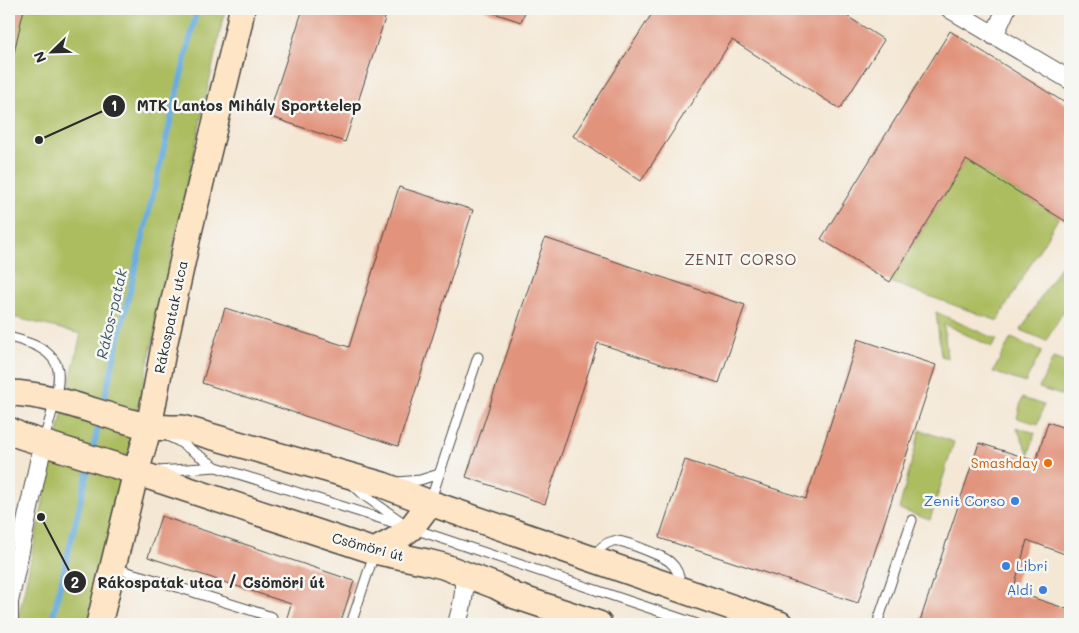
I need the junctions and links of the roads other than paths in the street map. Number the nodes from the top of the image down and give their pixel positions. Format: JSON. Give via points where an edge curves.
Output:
{"nodes":[{"id":1,"x":242,"y":9,"type":"edge"},
{"id":2,"x":950,"y":9,"type":"edge"},
{"id":3,"x":1006,"y":9,"type":"edge"},
{"id":4,"x":994,"y":36,"type":"junction"},
{"id":5,"x":1070,"y":80,"type":"edge"},
{"id":6,"x":9,"y":337,"type":"edge"},
{"id":7,"x":478,"y":357,"type":"dead end"},
{"id":8,"x":9,"y":393,"type":"edge"},
{"id":9,"x":55,"y":399,"type":"junction"},
{"id":10,"x":149,"y":426,"type":"junction"},
{"id":11,"x":9,"y":430,"type":"edge"},
{"id":12,"x":53,"y":446,"type":"junction"},
{"id":13,"x":216,"y":467,"type":"junction"},
{"id":14,"x":128,"y":469,"type":"junction"},
{"id":15,"x":341,"y":473,"type":"junction"},
{"id":16,"x":439,"y":474,"type":"junction"},
{"id":17,"x":383,"y":485,"type":"junction"},
{"id":18,"x":430,"y":503,"type":"junction"},
{"id":19,"x":912,"y":520,"type":"dead end"},
{"id":20,"x":416,"y":530,"type":"junction"},
{"id":21,"x":374,"y":551,"type":"junction"},
{"id":22,"x":427,"y":562,"type":"junction"},
{"id":23,"x":113,"y":568,"type":"junction"},
{"id":24,"x":463,"y":573,"type":"junction"},
{"id":25,"x":272,"y":617,"type":"dead end"},
{"id":26,"x":9,"y":619,"type":"edge"},
{"id":27,"x":99,"y":624,"type":"edge"},
{"id":28,"x":351,"y":624,"type":"edge"},
{"id":29,"x":457,"y":624,"type":"edge"},
{"id":30,"x":599,"y":624,"type":"edge"},
{"id":31,"x":698,"y":624,"type":"edge"},
{"id":32,"x":780,"y":624,"type":"edge"},
{"id":33,"x":878,"y":624,"type":"edge"}],
"edges":[{"from":1,"to":10,"type":"main road","name":"Rákospatak utca","via":[[188,236]]},
{"from":2,"to":4,"type":"street"},
{"from":3,"to":4,"type":"street"},
{"from":4,"to":5,"type":"street"},
{"from":6,"to":9,"type":"lane","via":[[44,350],[53,358],[59,377]]},
{"from":7,"to":16,"type":"lane"},
{"from":8,"to":9,"type":"main road","name":"Csömöri út"},
{"from":9,"to":10,"type":"main road","name":"Csömöri út"},
{"from":9,"to":12,"type":"lane"},
{"from":10,"to":13,"type":"lane","name":"Csömöri út"},
{"from":10,"to":14,"type":"main road","name":"Rákospatak utca"},
{"from":10,"to":15,"type":"main road","name":"Csömöri út","via":[[182,428]]},
{"from":11,"to":12,"type":"main road","name":"Csömöri út"},
{"from":12,"to":14,"type":"main road","name":"Csömöri út"},
{"from":12,"to":26,"type":"street","via":[[9,602]]},
{"from":13,"to":14,"type":"lane","name":"Csömöri út"},
{"from":13,"to":20,"type":"lane","name":"Csömöri út"},
{"from":14,"to":21,"type":"main road","name":"Csömöri út"},
{"from":14,"to":23,"type":"main road","name":"Rákospatak utca"},
{"from":15,"to":17,"type":"main road","name":"Csömöri út"},
{"from":15,"to":20,"type":"lane","name":"Csömöri út","via":[[365,496]]},
{"from":16,"to":17,"type":"lane"},
{"from":16,"to":18,"type":"lane"},
{"from":17,"to":18,"type":"main road","name":"Csömöri út"},
{"from":18,"to":20,"type":"main road"},
{"from":18,"to":32,"type":"main road","name":"Csömöri út"},
{"from":19,"to":33,"type":"lane"},
{"from":20,"to":21,"type":"main road"},
{"from":20,"to":22,"type":"main road"},
{"from":20,"to":31,"type":"lane","name":"Csömöri út"},
{"from":21,"to":22,"type":"main road","name":"Csömöri út"},
{"from":21,"to":28,"type":"lane"},
{"from":22,"to":24,"type":"main road","name":"Csömöri út"},
{"from":23,"to":25,"type":"lane"},
{"from":23,"to":27,"type":"main road","name":"Rákospatak utca"},
{"from":24,"to":29,"type":"street","via":[[465,588]]},
{"from":24,"to":30,"type":"main road","name":"Csömöri út","via":[[515,596]]}]}
